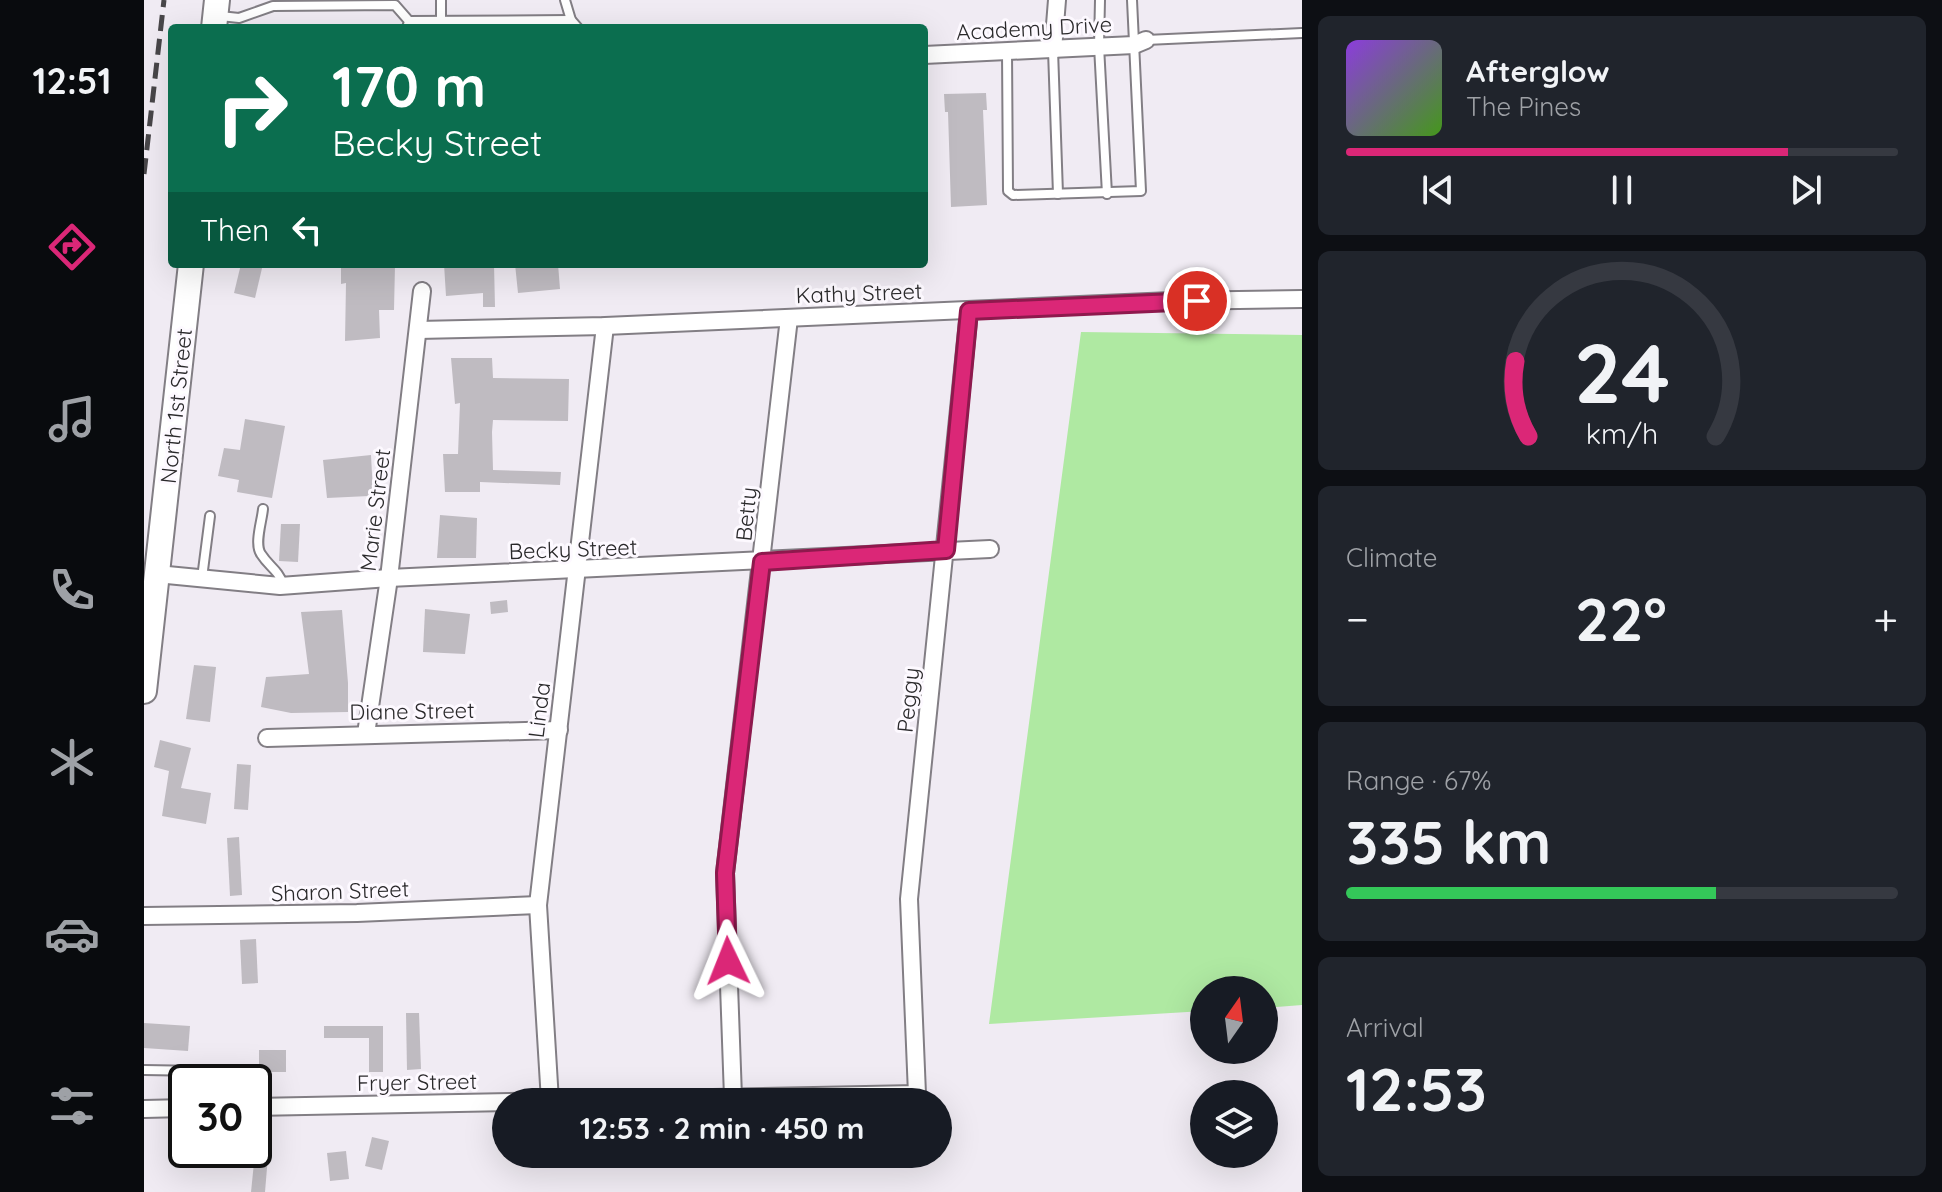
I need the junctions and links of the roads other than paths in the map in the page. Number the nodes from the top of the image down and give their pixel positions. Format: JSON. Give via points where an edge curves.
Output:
{"nodes":[{"id":1,"x":441,"y":0,"type":"edge"},
{"id":2,"x":565,"y":0,"type":"edge"},
{"id":3,"x":1057,"y":0,"type":"edge"},
{"id":4,"x":1100,"y":0,"type":"edge"},
{"id":5,"x":1132,"y":0,"type":"edge"},
{"id":6,"x":215,"y":15,"type":"edge"},
{"id":7,"x":571,"y":20,"type":"junction"},
{"id":8,"x":441,"y":22,"type":"junction"},
{"id":9,"x":408,"y":24,"type":"edge"},
{"id":10,"x":574,"y":24,"type":"edge"},
{"id":11,"x":1302,"y":33,"type":"edge"},
{"id":12,"x":1140,"y":42,"type":"junction"},
{"id":13,"x":1099,"y":46,"type":"junction"},
{"id":14,"x":1053,"y":50,"type":"junction"},
{"id":15,"x":1007,"y":52,"type":"junction"},
{"id":16,"x":928,"y":55,"type":"edge"},
{"id":17,"x":1058,"y":194,"type":"junction"},
{"id":18,"x":1107,"y":194,"type":"junction"},
{"id":19,"x":191,"y":268,"type":"edge"},
{"id":20,"x":422,"y":291,"type":"dead end"},
{"id":21,"x":1302,"y":299,"type":"edge"},
{"id":22,"x":969,"y":311,"type":"junction"},
{"id":23,"x":789,"y":318,"type":"junction"},
{"id":24,"x":605,"y":326,"type":"junction"},
{"id":25,"x":418,"y":330,"type":"junction"},
{"id":26,"x":263,"y":509,"type":"dead end"},
{"id":27,"x":210,"y":516,"type":"dead end"},
{"id":28,"x":990,"y":549,"type":"dead end"},
{"id":29,"x":946,"y":550,"type":"junction"},
{"id":30,"x":762,"y":562,"type":"junction"},
{"id":31,"x":578,"y":571,"type":"junction"},
{"id":32,"x":157,"y":574,"type":"junction"},
{"id":33,"x":202,"y":578,"type":"junction"},
{"id":34,"x":389,"y":578,"type":"junction"},
{"id":35,"x":284,"y":586,"type":"junction"},
{"id":36,"x":144,"y":691,"type":"edge"},
{"id":37,"x":559,"y":730,"type":"junction"},
{"id":38,"x":366,"y":734,"type":"junction"},
{"id":39,"x":267,"y":738,"type":"dead end"},
{"id":40,"x":538,"y":905,"type":"junction"},
{"id":41,"x":144,"y":916,"type":"edge"},
{"id":42,"x":144,"y":1070,"type":"edge"},
{"id":43,"x":168,"y":1070,"type":"edge"},
{"id":44,"x":549,"y":1088,"type":"edge"},
{"id":45,"x":733,"y":1088,"type":"edge"},
{"id":46,"x":917,"y":1088,"type":"edge"},
{"id":47,"x":492,"y":1102,"type":"edge"},
{"id":48,"x":272,"y":1107,"type":"edge"},
{"id":49,"x":168,"y":1108,"type":"edge"},
{"id":50,"x":144,"y":1109,"type":"edge"}],
"edges":[{"from":1,"to":8,"type":"lane"},
{"from":2,"to":7,"type":"lane"},
{"from":3,"to":14,"type":"street"},
{"from":4,"to":13,"type":"lane"},
{"from":5,"to":12,"type":"lane"},
{"from":6,"to":9,"type":"lane","via":[[239,18],[273,6],[395,5]]},
{"from":7,"to":8,"type":"lane"},
{"from":7,"to":10,"type":"lane"},
{"from":8,"to":9,"type":"lane"},
{"from":11,"to":12,"type":"lane"},
{"from":12,"to":13,"type":"street","name":"Academy Drive"},
{"from":12,"to":18,"type":"lane","via":[[1141,191]]},
{"from":13,"to":14,"type":"street","name":"Academy Drive"},
{"from":13,"to":18,"type":"lane"},
{"from":14,"to":15,"type":"street","name":"Academy Drive"},
{"from":14,"to":17,"type":"lane"},
{"from":15,"to":16,"type":"street","name":"Academy Drive"},
{"from":15,"to":17,"type":"lane","via":[[1008,191]]},
{"from":17,"to":18,"type":"lane"},
{"from":19,"to":32,"type":"street","name":"North 1st Street"},
{"from":20,"to":25,"type":"street","name":"Marie Street"},
{"from":21,"to":22,"type":"street","name":"Kathy Street"},
{"from":22,"to":23,"type":"street","name":"Kathy Street"},
{"from":22,"to":29,"type":"street","name":"Peggy"},
{"from":23,"to":24,"type":"street","name":"Kathy Street"},
{"from":23,"to":30,"type":"street","name":"Betty"},
{"from":24,"to":25,"type":"street","name":"Kathy Street"},
{"from":24,"to":31,"type":"street","name":"Linda"},
{"from":25,"to":34,"type":"street","name":"Marie Street"},
{"from":26,"to":35,"type":"lane","via":[[261,554],[278,570]]},
{"from":27,"to":33,"type":"lane"},
{"from":28,"to":29,"type":"street","name":"Becky Street"},
{"from":29,"to":30,"type":"street","name":"Becky Street"},
{"from":29,"to":46,"type":"street","name":"Peggy","via":[[909,899]]},
{"from":30,"to":31,"type":"street","name":"Becky Street"},
{"from":30,"to":45,"type":"street","name":"Betty","via":[[725,873]]},
{"from":31,"to":34,"type":"street","name":"Becky Street"},
{"from":31,"to":37,"type":"street","name":"Linda"},
{"from":32,"to":33,"type":"street","name":"Becky Street"},
{"from":32,"to":36,"type":"street","name":"North 1st Street"},
{"from":33,"to":35,"type":"street","name":"Becky Street"},
{"from":34,"to":35,"type":"street","name":"Becky Street"},
{"from":34,"to":38,"type":"street","name":"Marie Street"},
{"from":37,"to":38,"type":"street","name":"Diane Street"},
{"from":37,"to":40,"type":"street","name":"Linda"},
{"from":38,"to":39,"type":"street","name":"Diane Street"},
{"from":40,"to":41,"type":"street","name":"Sharon Street"},
{"from":40,"to":44,"type":"street","name":"Linda"},
{"from":42,"to":43,"type":"lane"},
{"from":47,"to":48,"type":"street","name":"Fryer Street"},
{"from":49,"to":50,"type":"street"}]}
